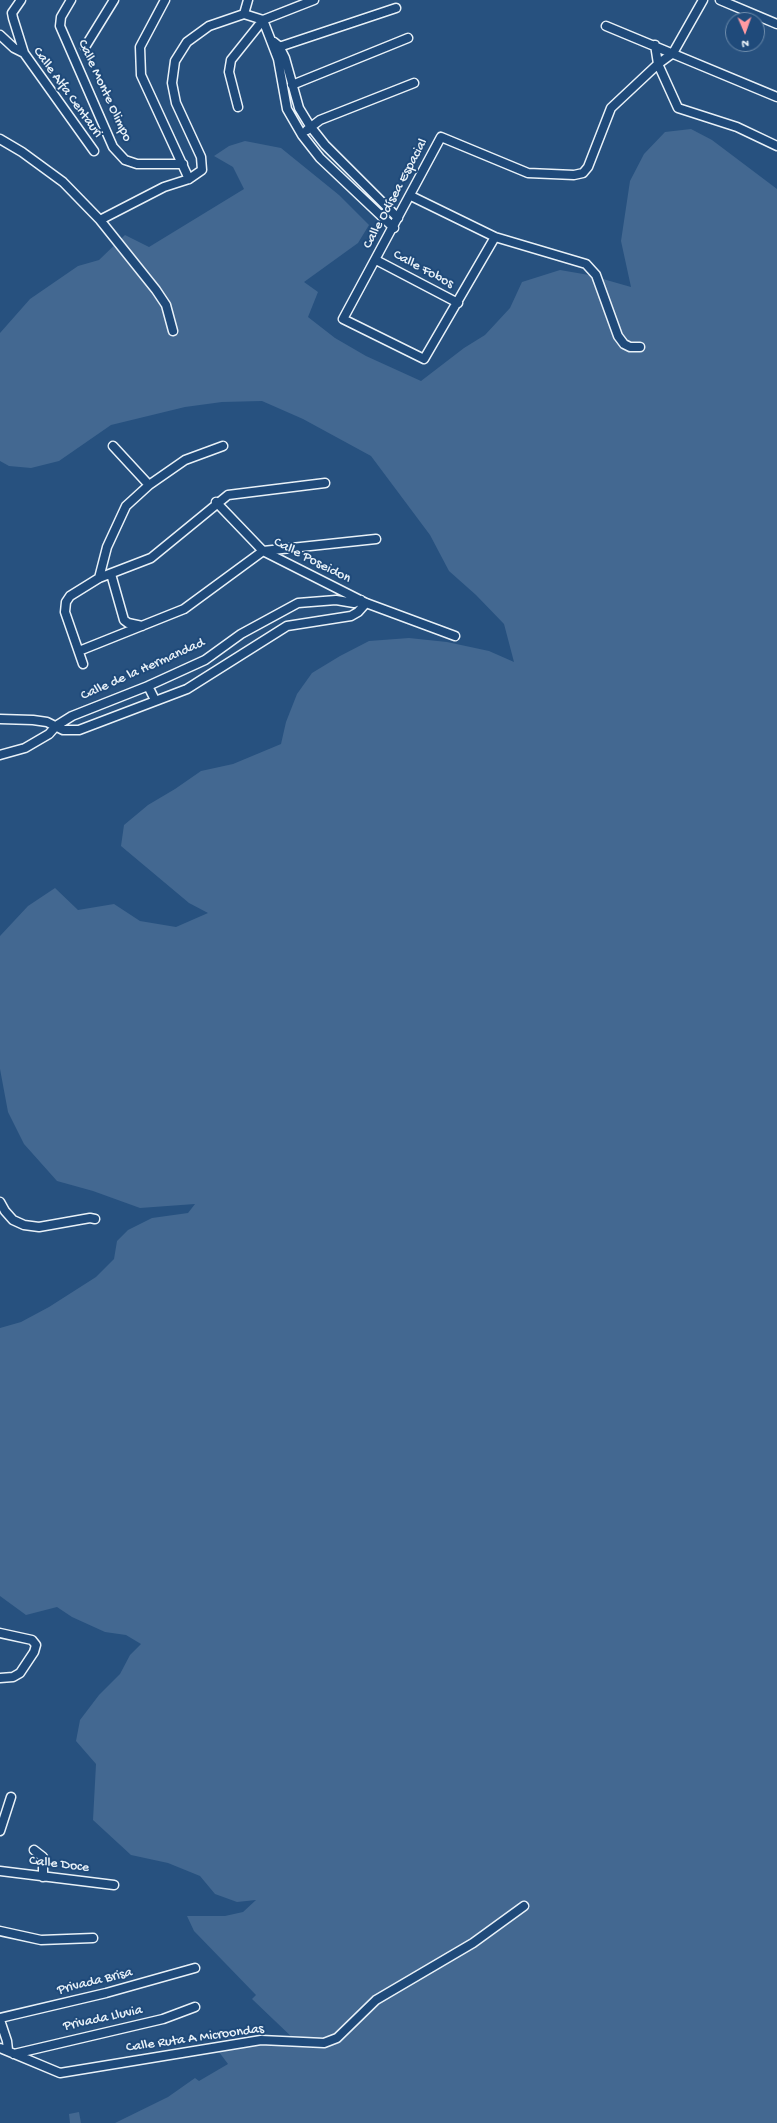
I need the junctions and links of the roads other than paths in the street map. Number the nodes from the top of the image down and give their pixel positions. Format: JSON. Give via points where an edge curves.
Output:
{"nodes":[{"id":1,"x":20,"y":0,"type":"edge"},
{"id":2,"x":71,"y":0,"type":"edge"},
{"id":3,"x":114,"y":0,"type":"edge"},
{"id":4,"x":165,"y":0,"type":"edge"},
{"id":5,"x":248,"y":0,"type":"edge"},
{"id":6,"x":314,"y":0,"type":"edge"},
{"id":7,"x":703,"y":0,"type":"edge"},
{"id":8,"x":720,"y":0,"type":"edge"},
{"id":9,"x":396,"y":8,"type":"dead end"},
{"id":10,"x":244,"y":14,"type":"junction"},
{"id":11,"x":263,"y":20,"type":"junction"},
{"id":12,"x":777,"y":24,"type":"edge"},
{"id":13,"x":606,"y":26,"type":"dead end"},
{"id":14,"x":0,"y":36,"type":"edge"},
{"id":15,"x":408,"y":38,"type":"dead end"},
{"id":16,"x":275,"y":45,"type":"junction"},
{"id":17,"x":655,"y":45,"type":"junction"},
{"id":18,"x":85,"y":47,"type":"dead end"},
{"id":19,"x":24,"y":53,"type":"junction"},
{"id":20,"x":673,"y":53,"type":"junction"},
{"id":21,"x":658,"y":64,"type":"junction"},
{"id":22,"x":414,"y":83,"type":"dead end"},
{"id":23,"x":292,"y":85,"type":"junction"},
{"id":24,"x":777,"y":97,"type":"edge"},
{"id":25,"x":238,"y":107,"type":"dead end"},
{"id":26,"x":310,"y":126,"type":"junction"},
{"id":27,"x":302,"y":136,"type":"junction"},
{"id":28,"x":0,"y":139,"type":"edge"},
{"id":29,"x":777,"y":146,"type":"edge"},
{"id":30,"x":94,"y":151,"type":"dead end"},
{"id":31,"x":183,"y":164,"type":"junction"},
{"id":32,"x":190,"y":180,"type":"junction"},
{"id":33,"x":411,"y":196,"type":"junction"},
{"id":34,"x":398,"y":218,"type":"junction"},
{"id":35,"x":100,"y":220,"type":"junction"},
{"id":36,"x":394,"y":228,"type":"junction"},
{"id":37,"x":495,"y":237,"type":"junction"},
{"id":38,"x":376,"y":260,"type":"junction"},
{"id":39,"x":458,"y":303,"type":"junction"},
{"id":40,"x":173,"y":331,"type":"dead end"},
{"id":41,"x":640,"y":347,"type":"dead end"},
{"id":42,"x":113,"y":446,"type":"dead end"},
{"id":43,"x":223,"y":446,"type":"dead end"},
{"id":44,"x":325,"y":483,"type":"dead end"},
{"id":45,"x":150,"y":485,"type":"junction"},
{"id":46,"x":216,"y":502,"type":"junction"},
{"id":47,"x":376,"y":539,"type":"dead end"},
{"id":48,"x":263,"y":551,"type":"junction"},
{"id":49,"x":112,"y":574,"type":"junction"},
{"id":50,"x":99,"y":578,"type":"junction"},
{"id":51,"x":363,"y":602,"type":"junction"},
{"id":52,"x":143,"y":626,"type":"junction"},
{"id":53,"x":455,"y":636,"type":"dead end"},
{"id":54,"x":79,"y":651,"type":"junction"},
{"id":55,"x":83,"y":664,"type":"dead end"},
{"id":56,"x":148,"y":686,"type":"junction"},
{"id":57,"x":155,"y":700,"type":"junction"},
{"id":58,"x":0,"y":719,"type":"edge"},
{"id":59,"x":56,"y":726,"type":"junction"},
{"id":60,"x":0,"y":755,"type":"edge"},
{"id":61,"x":0,"y":1202,"type":"edge"},
{"id":62,"x":96,"y":1219,"type":"dead end"},
{"id":63,"x":0,"y":1633,"type":"edge"},
{"id":64,"x":0,"y":1678,"type":"edge"},
{"id":65,"x":10,"y":1797,"type":"dead end"},
{"id":66,"x":0,"y":1831,"type":"edge"},
{"id":67,"x":34,"y":1850,"type":"dead end"},
{"id":68,"x":0,"y":1871,"type":"edge"},
{"id":69,"x":43,"y":1877,"type":"junction"},
{"id":70,"x":114,"y":1885,"type":"dead end"},
{"id":71,"x":524,"y":1906,"type":"dead end"},
{"id":72,"x":0,"y":1931,"type":"edge"},
{"id":73,"x":93,"y":1938,"type":"dead end"},
{"id":74,"x":195,"y":1968,"type":"dead end"},
{"id":75,"x":195,"y":2007,"type":"dead end"},
{"id":76,"x":0,"y":2019,"type":"edge"},
{"id":77,"x":7,"y":2051,"type":"edge"}],
"edges":[{"from":1,"to":19,"type":"street","via":[[12,13],[12,18]]},
{"from":2,"to":31,"type":"street","name":"Calle Monte Olimpo","via":[[61,17],[60,26],[114,147],[125,160],[137,164]]},
{"from":3,"to":18,"type":"street"},
{"from":4,"to":31,"type":"street","via":[[140,47],[141,75]]},
{"from":5,"to":10,"type":"street"},
{"from":6,"to":11,"type":"street"},
{"from":7,"to":20,"type":"street"},
{"from":8,"to":12,"type":"street"},
{"from":9,"to":16,"type":"street"},
{"from":10,"to":11,"type":"street"},
{"from":10,"to":32,"type":"street","via":[[208,26],[187,42],[175,62],[172,83],[176,103],[201,157],[202,170]]},
{"from":11,"to":16,"type":"street"},
{"from":11,"to":25,"type":"street","via":[[231,60],[229,72]]},
{"from":13,"to":17,"type":"street"},
{"from":14,"to":19,"type":"street","name":"Calle Alfa Centauri"},
{"from":15,"to":23,"type":"street"},
{"from":16,"to":23,"type":"street","via":[[285,58]]},
{"from":16,"to":27,"type":"street","via":[[287,109]]},
{"from":17,"to":20,"type":"street"},
{"from":17,"to":21,"type":"street"},
{"from":19,"to":30,"type":"street","name":"Calle Alfa Centauri"},
{"from":20,"to":21,"type":"street","name":"Calle Odísea Espacial"},
{"from":20,"to":24,"type":"street"},
{"from":21,"to":29,"type":"street","via":[[678,108],[737,127]]},
{"from":21,"to":33,"type":"street","name":"Calle Odísea Espacial","via":[[611,108],[588,167],[582,173],[528,173],[441,137]]},
{"from":22,"to":26,"type":"street"},
{"from":23,"to":26,"type":"street","via":[[299,108]]},
{"from":26,"to":27,"type":"street"},
{"from":26,"to":34,"type":"street","via":[[325,145]]},
{"from":27,"to":36,"type":"street","via":[[320,158]]},
{"from":28,"to":35,"type":"street","via":[[63,182]]},
{"from":31,"to":32,"type":"street"},
{"from":32,"to":35,"type":"street","via":[[164,187]]},
{"from":33,"to":34,"type":"street","name":"Calle Odísea Espacial"},
{"from":33,"to":37,"type":"street"},
{"from":34,"to":36,"type":"street","name":"Calle Odísea Espacial"},
{"from":35,"to":40,"type":"street","via":[[166,305]]},
{"from":36,"to":38,"type":"street","name":"Calle Odísea Espacial"},
{"from":37,"to":39,"type":"street"},
{"from":37,"to":41,"type":"street","via":[[586,264],[596,275],[618,336],[630,347]]},
{"from":38,"to":39,"type":"street","name":"Calle Fobos"},
{"from":38,"to":39,"type":"street","name":"Calle Odísea Espacial","via":[[343,319],[424,359]]},
{"from":42,"to":45,"type":"street"},
{"from":43,"to":45,"type":"street","via":[[185,460]]},
{"from":44,"to":46,"type":"street","via":[[238,492],[228,494]]},
{"from":45,"to":50,"type":"street","via":[[126,506],[107,547]]},
{"from":46,"to":48,"type":"street","name":"Calle Poseidon"},
{"from":46,"to":49,"type":"street","via":[[151,558]]},
{"from":47,"to":48,"type":"street"},
{"from":48,"to":51,"type":"street","name":"Calle Poseidon"},
{"from":48,"to":52,"type":"street","via":[[184,609]]},
{"from":49,"to":50,"type":"street"},
{"from":49,"to":52,"type":"street","via":[[124,620]]},
{"from":50,"to":54,"type":"street","via":[[70,596],[66,602],[65,612]]},
{"from":51,"to":53,"type":"street","name":"Calle Poseidon"},
{"from":51,"to":56,"type":"street","name":"Calle de la Hermandad","via":[[336,600],[298,603],[241,634],[204,660]]},
{"from":51,"to":57,"type":"street","via":[[358,612],[351,616],[287,626],[187,688]]},
{"from":52,"to":54,"type":"street"},
{"from":54,"to":55,"type":"street"},
{"from":56,"to":57,"type":"street"},
{"from":56,"to":59,"type":"street","name":"Calle de la Hermandad","via":[[72,716]]},
{"from":57,"to":59,"type":"street","via":[[79,730],[70,731]]},
{"from":58,"to":59,"type":"street","via":[[33,720]]},
{"from":59,"to":60,"type":"street","name":"Calle de la Hermandad","via":[[49,734],[25,748]]},
{"from":61,"to":62,"type":"street","via":[[13,1220],[24,1225],[39,1227]]},
{"from":63,"to":64,"type":"street","via":[[32,1640],[36,1645],[20,1673],[13,1677]]},
{"from":65,"to":66,"type":"street"},
{"from":67,"to":69,"type":"street","via":[[43,1857]]},
{"from":68,"to":69,"type":"street","name":"Calle Doce"},
{"from":69,"to":70,"type":"street","name":"Calle Doce"},
{"from":71,"to":77,"type":"street","name":"Calle Ruta A Microondas","via":[[473,1944],[376,2000],[337,2038],[324,2043],[260,2040],[60,2074]]},
{"from":72,"to":73,"type":"street","via":[[42,1940]]},
{"from":74,"to":76,"type":"street","name":"Privada Brisa"},
{"from":75,"to":77,"type":"street","name":"Privada Lluvia","via":[[163,2019]]},
{"from":76,"to":77,"type":"street","via":[[6,2036]]}]}
